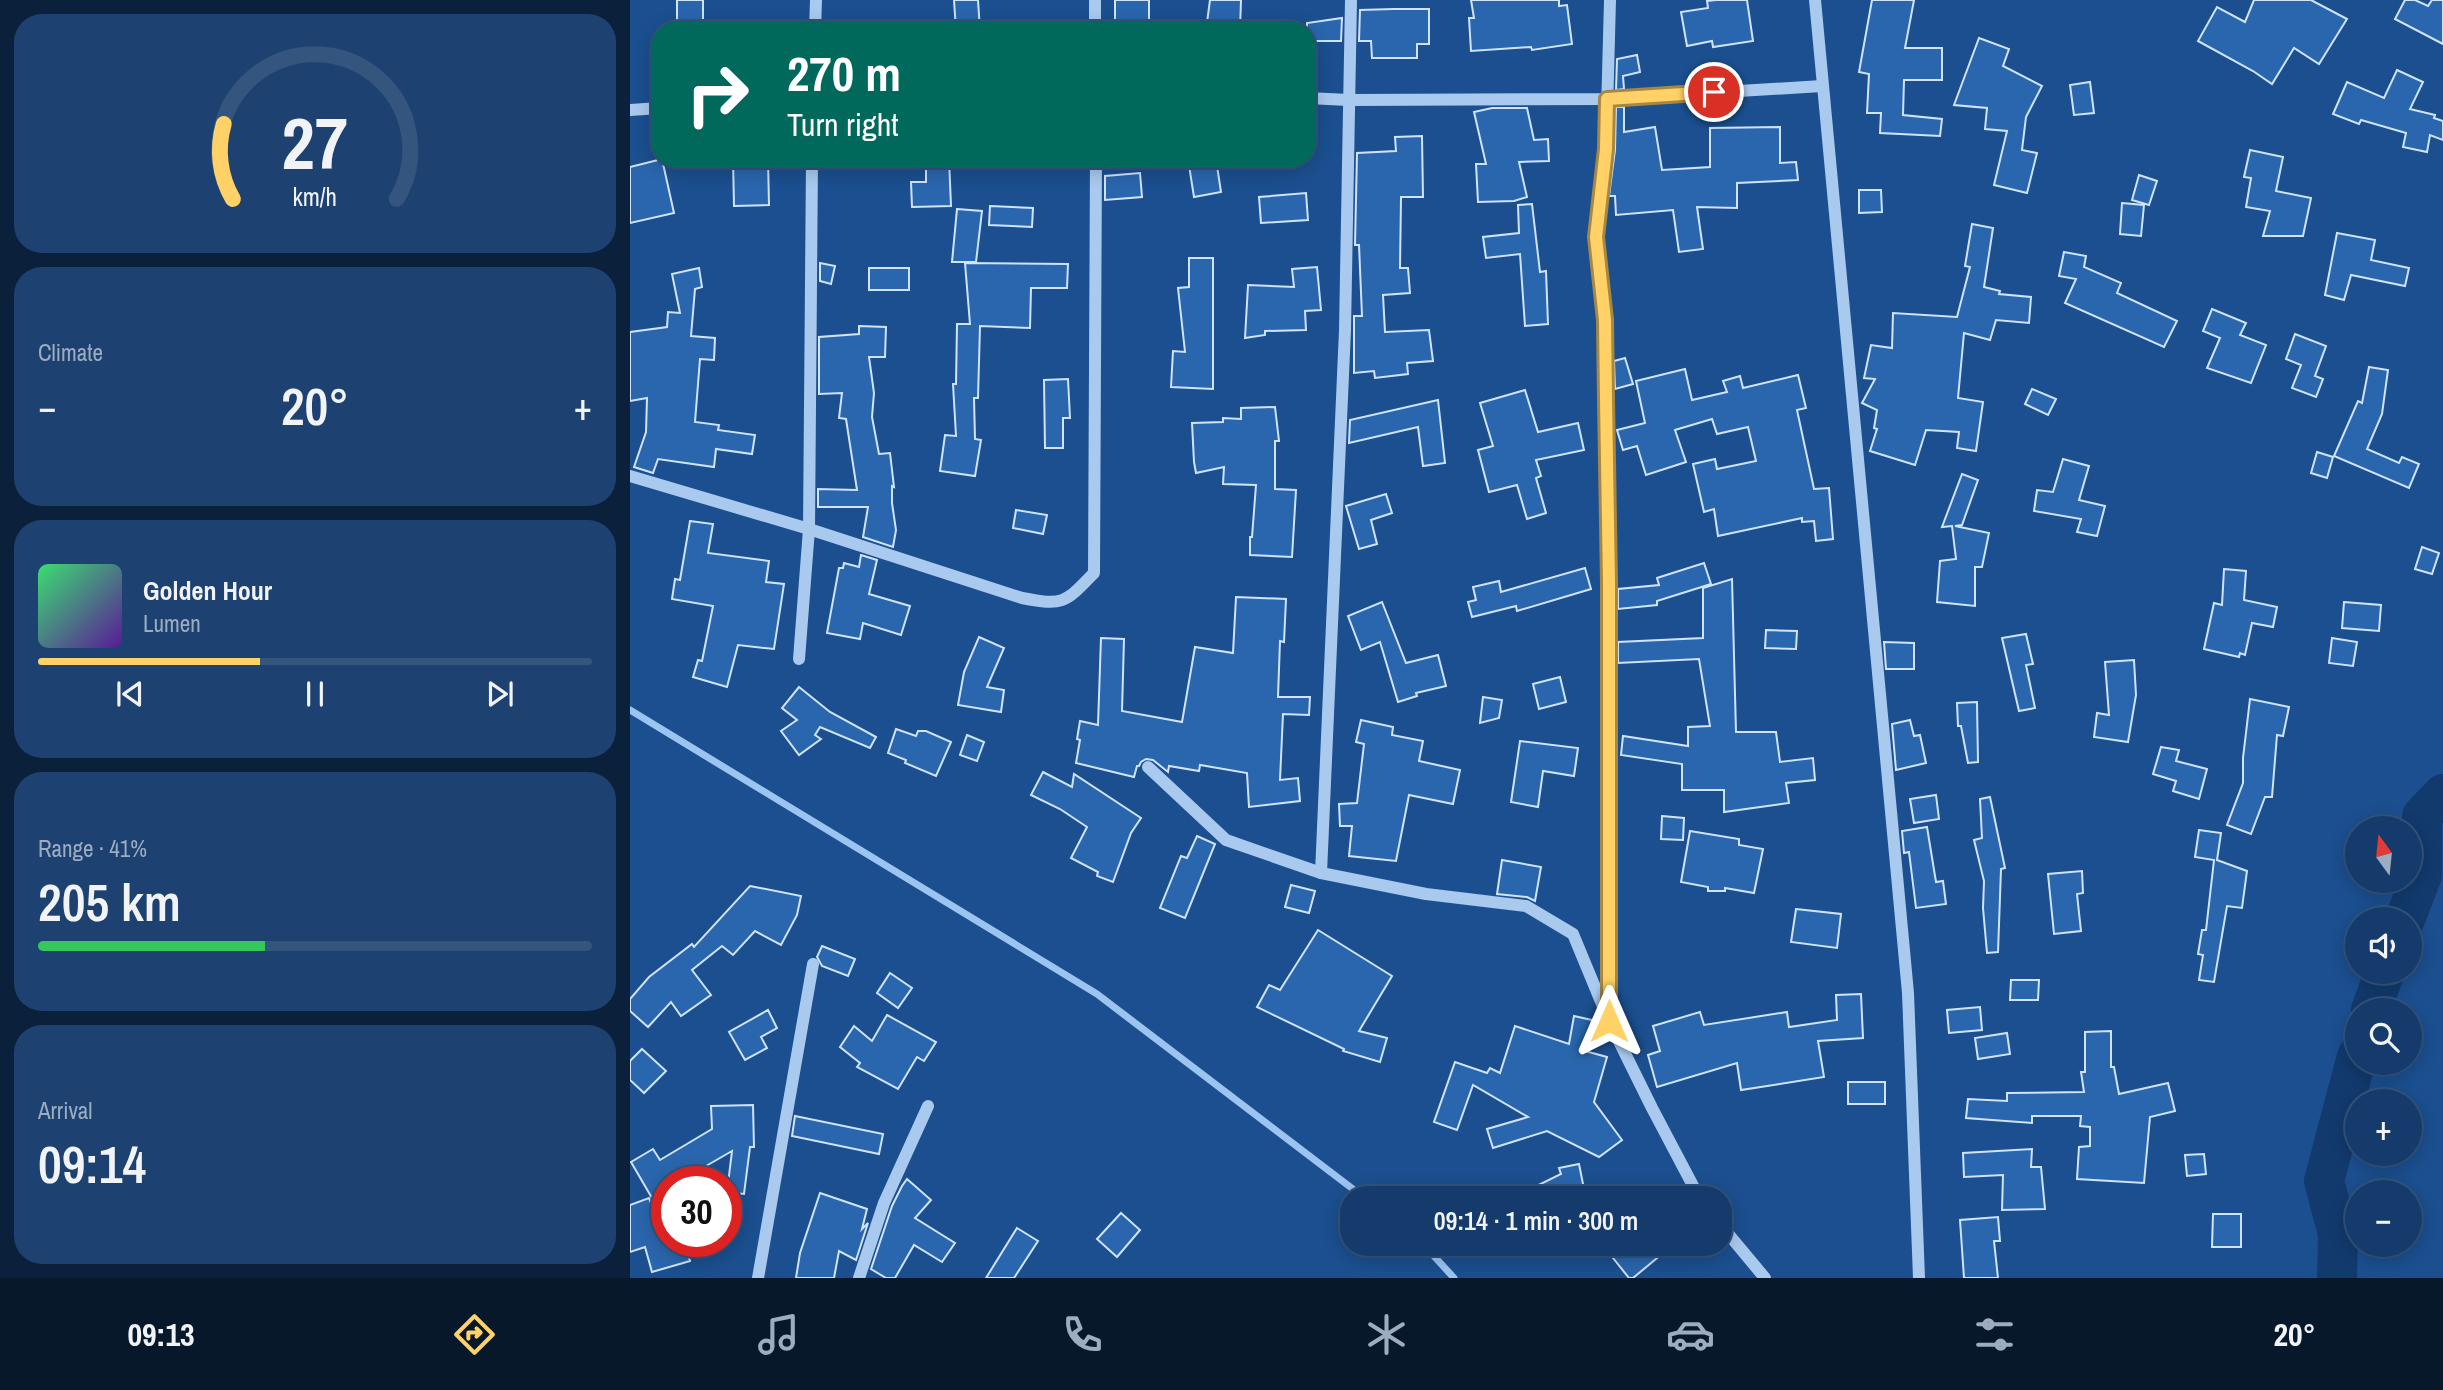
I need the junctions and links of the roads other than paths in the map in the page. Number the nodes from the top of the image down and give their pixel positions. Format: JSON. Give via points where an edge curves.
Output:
{"nodes":[{"id":1,"x":816,"y":0,"type":"edge"},
{"id":2,"x":1095,"y":0,"type":"edge"},
{"id":3,"x":1351,"y":0,"type":"edge"},
{"id":4,"x":1610,"y":0,"type":"edge"},
{"id":5,"x":1815,"y":0,"type":"edge"},
{"id":6,"x":815,"y":21,"type":"edge"},
{"id":7,"x":1095,"y":21,"type":"edge"},
{"id":8,"x":1822,"y":86,"type":"junction"},
{"id":9,"x":1316,"y":98,"type":"edge"},
{"id":10,"x":1607,"y":99,"type":"junction"},
{"id":11,"x":1349,"y":100,"type":"junction"},
{"id":12,"x":651,"y":109,"type":"edge"},
{"id":13,"x":630,"y":110,"type":"edge"},
{"id":14,"x":812,"y":168,"type":"edge"},
{"id":15,"x":1096,"y":168,"type":"edge"},
{"id":16,"x":630,"y":476,"type":"edge"},
{"id":17,"x":809,"y":529,"type":"junction"},
{"id":18,"x":799,"y":659,"type":"dead end"},
{"id":19,"x":1148,"y":767,"type":"dead end"},
{"id":20,"x":1321,"y":873,"type":"junction"},
{"id":21,"x":813,"y":964,"type":"dead end"},
{"id":22,"x":1609,"y":1021,"type":"junction"},
{"id":23,"x":928,"y":1106,"type":"dead end"},
{"id":24,"x":1693,"y":1186,"type":"edge"},
{"id":25,"x":1732,"y":1238,"type":"edge"},
{"id":26,"x":758,"y":1278,"type":"edge"},
{"id":27,"x":859,"y":1278,"type":"edge"},
{"id":28,"x":1765,"y":1278,"type":"edge"},
{"id":29,"x":1919,"y":1278,"type":"edge"}],
"edges":[{"from":1,"to":6,"type":"street"},
{"from":2,"to":7,"type":"street"},
{"from":3,"to":11,"type":"street"},
{"from":4,"to":10,"type":"street"},
{"from":5,"to":8,"type":"street"},
{"from":8,"to":10,"type":"street"},
{"from":8,"to":29,"type":"street","via":[[1908,993]]},
{"from":9,"to":11,"type":"street"},
{"from":10,"to":11,"type":"street"},
{"from":10,"to":22,"type":"street","via":[[1596,237],[1605,320]]},
{"from":11,"to":20,"type":"street","via":[[1345,330]]},
{"from":12,"to":13,"type":"street"},
{"from":14,"to":17,"type":"street"},
{"from":15,"to":17,"type":"street","via":[[1094,573],[1074,594],[1054,604],[1022,598]]},
{"from":16,"to":17,"type":"street"},
{"from":17,"to":18,"type":"street"},
{"from":19,"to":20,"type":"street","via":[[1226,839]]},
{"from":20,"to":22,"type":"street","via":[[1426,894],[1526,906],[1573,934]]},
{"from":21,"to":26,"type":"street"},
{"from":22,"to":24,"type":"street"},
{"from":23,"to":27,"type":"street","via":[[884,1203]]},
{"from":25,"to":28,"type":"street"}]}
